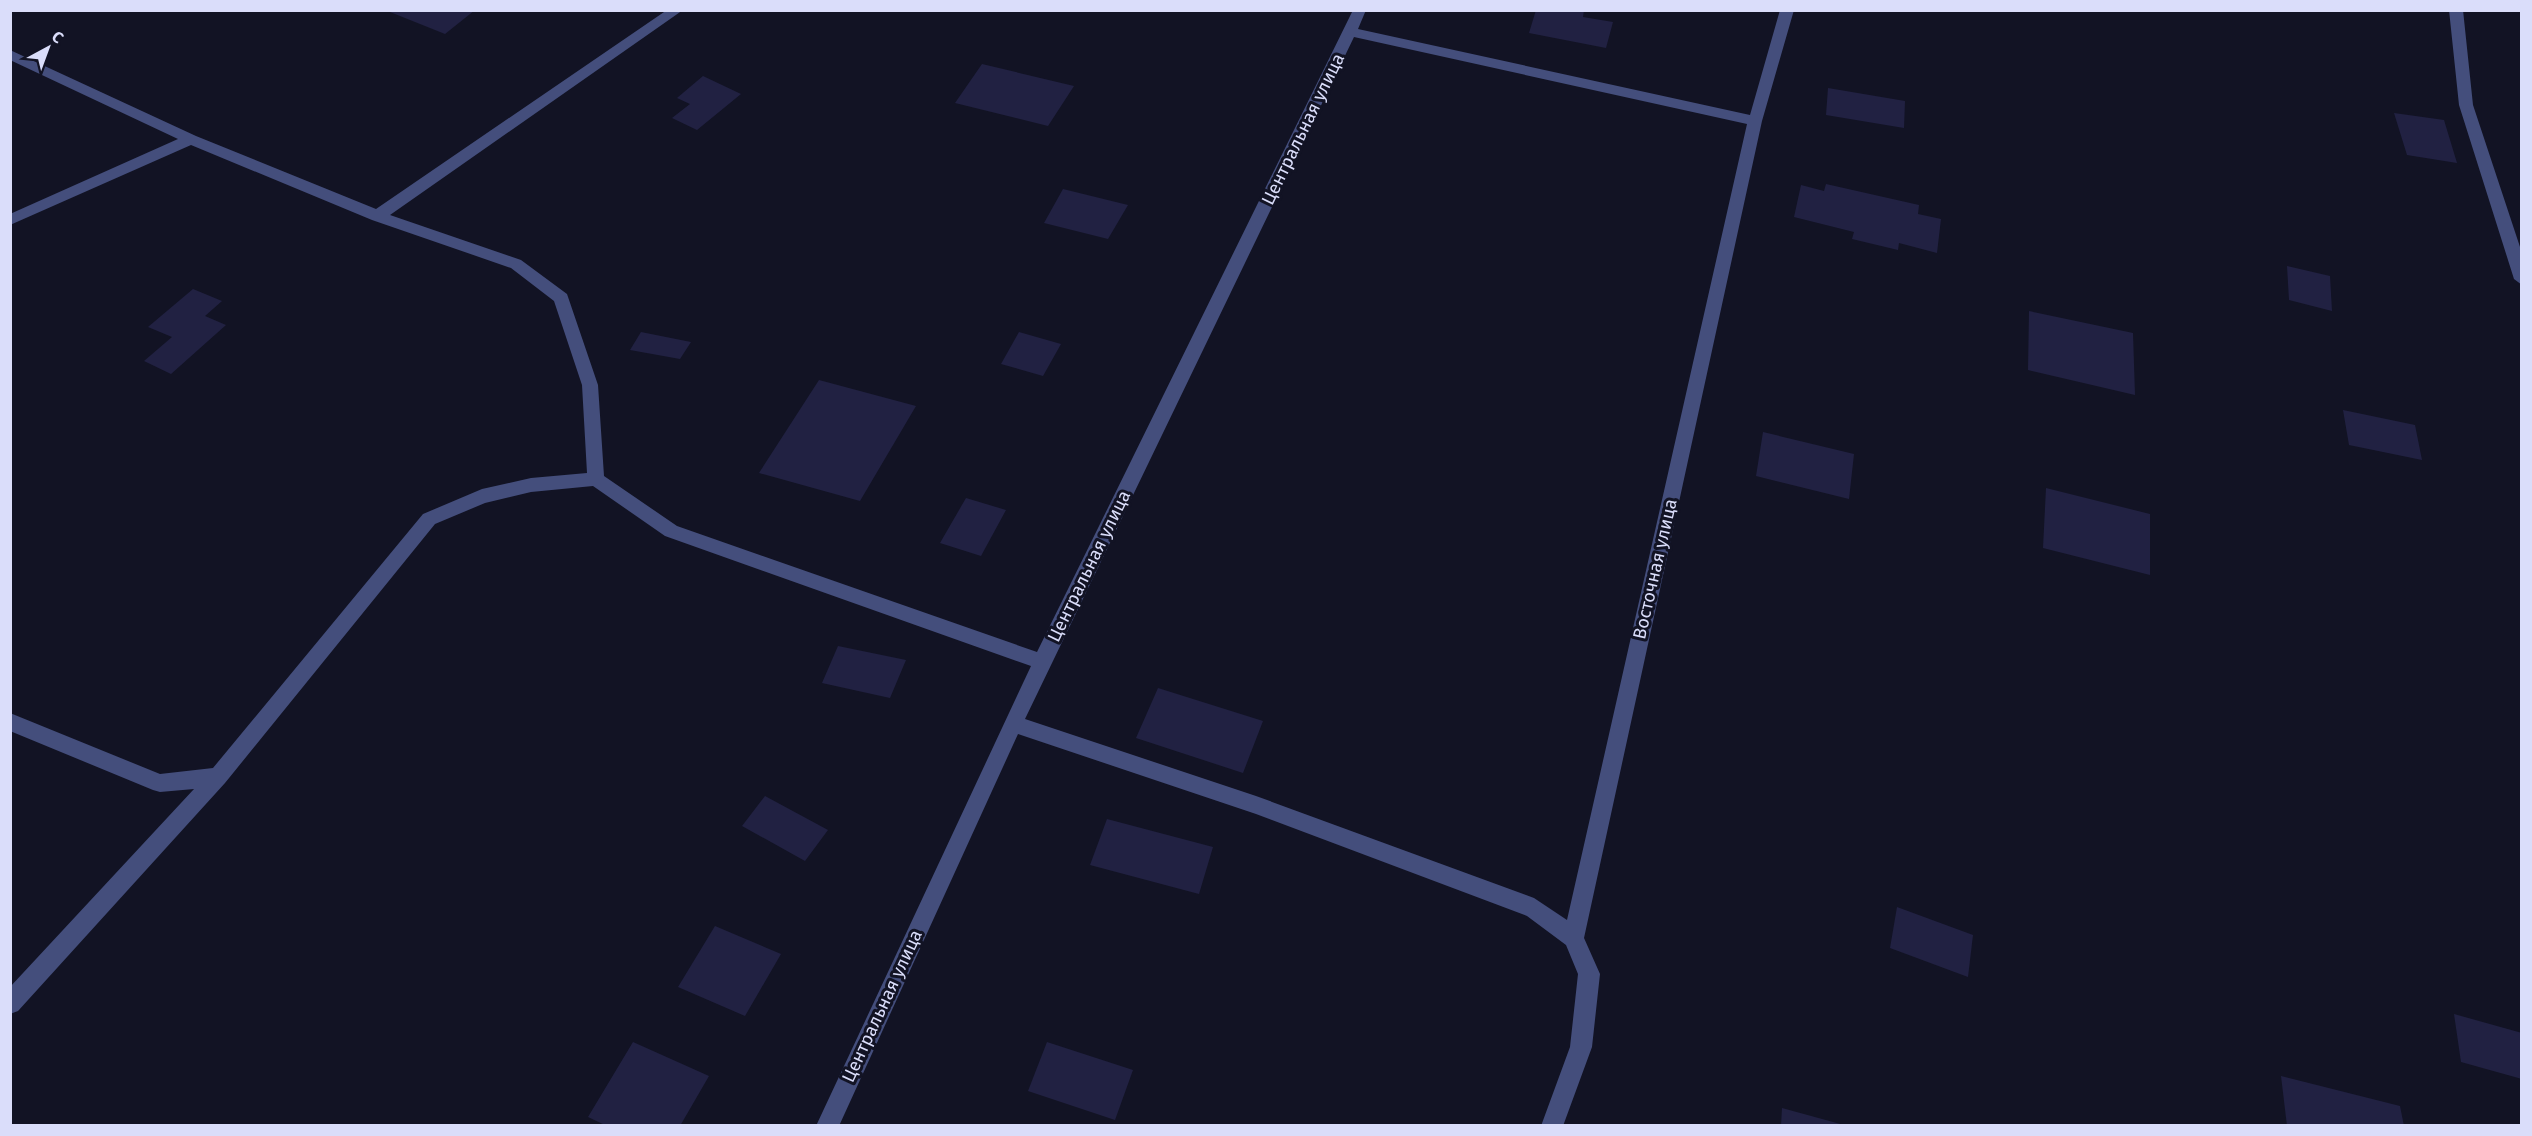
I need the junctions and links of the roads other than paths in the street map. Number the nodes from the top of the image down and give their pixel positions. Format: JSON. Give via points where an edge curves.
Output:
{"nodes":[{"id":1,"x":677,"y":10,"type":"edge"},
{"id":2,"x":1360,"y":10,"type":"edge"},
{"id":3,"x":1787,"y":10,"type":"edge"},
{"id":4,"x":2457,"y":10,"type":"edge"},
{"id":5,"x":1351,"y":32,"type":"junction"},
{"id":6,"x":10,"y":54,"type":"edge"},
{"id":7,"x":1755,"y":121,"type":"junction"},
{"id":8,"x":191,"y":139,"type":"junction"},
{"id":9,"x":377,"y":216,"type":"junction"},
{"id":10,"x":10,"y":220,"type":"edge"},
{"id":11,"x":2522,"y":279,"type":"edge"},
{"id":12,"x":596,"y":479,"type":"junction"},
{"id":13,"x":1042,"y":662,"type":"junction"},
{"id":14,"x":10,"y":722,"type":"edge"},
{"id":15,"x":1013,"y":724,"type":"junction"},
{"id":16,"x":218,"y":777,"type":"junction"},
{"id":17,"x":1574,"y":938,"type":"junction"},
{"id":18,"x":10,"y":1003,"type":"edge"},
{"id":19,"x":827,"y":1125,"type":"edge"},
{"id":20,"x":1552,"y":1125,"type":"edge"}],
"edges":[{"from":1,"to":9,"type":"street"},
{"from":2,"to":5,"type":"street","name":"Центральная улица"},
{"from":3,"to":7,"type":"street","name":"Восточная улица"},
{"from":4,"to":11,"type":"street","via":[[2466,105]]},
{"from":5,"to":7,"type":"street"},
{"from":5,"to":13,"type":"street","name":"Центральная улица"},
{"from":6,"to":8,"type":"street"},
{"from":7,"to":17,"type":"street","name":"Восточная улица"},
{"from":8,"to":9,"type":"street"},
{"from":8,"to":10,"type":"street"},
{"from":9,"to":12,"type":"street","via":[[516,264],[561,298],[590,385]]},
{"from":12,"to":13,"type":"street","via":[[671,531]]},
{"from":12,"to":16,"type":"street","via":[[531,485],[482,496],[429,519]]},
{"from":13,"to":15,"type":"street","name":"Центральная улица"},
{"from":14,"to":16,"type":"street","via":[[160,783]]},
{"from":15,"to":17,"type":"street","via":[[1256,805],[1534,908]]},
{"from":15,"to":19,"type":"street","name":"Центральная улица"},
{"from":16,"to":18,"type":"street"},
{"from":17,"to":20,"type":"street","via":[[1589,974],[1581,1047]]}]}
